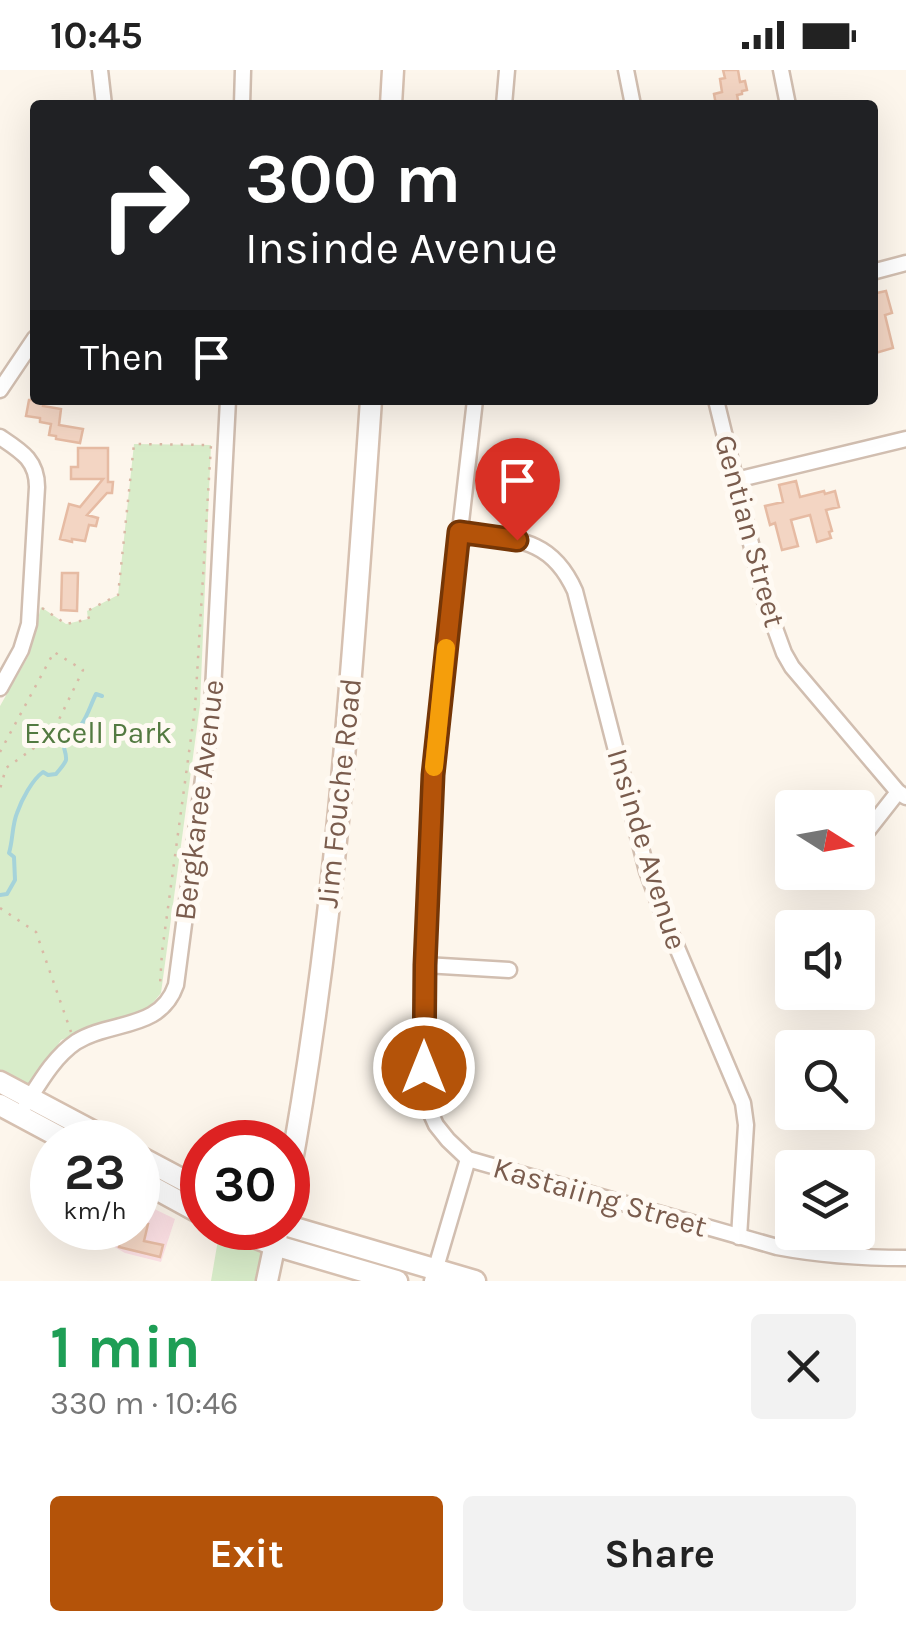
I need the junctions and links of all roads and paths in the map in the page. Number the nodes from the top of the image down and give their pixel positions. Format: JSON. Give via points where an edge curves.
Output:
{"nodes":[{"id":1,"x":100,"y":70,"type":"edge"},
{"id":2,"x":244,"y":70,"type":"edge"},
{"id":3,"x":393,"y":70,"type":"edge"},
{"id":4,"x":507,"y":70,"type":"edge"},
{"id":5,"x":626,"y":70,"type":"edge"},
{"id":6,"x":781,"y":70,"type":"edge"},
{"id":7,"x":103,"y":100,"type":"edge"},
{"id":8,"x":242,"y":100,"type":"edge"},
{"id":9,"x":390,"y":100,"type":"edge"},
{"id":10,"x":504,"y":100,"type":"edge"},
{"id":11,"x":632,"y":100,"type":"edge"},
{"id":12,"x":787,"y":100,"type":"edge"},
{"id":13,"x":906,"y":263,"type":"edge"},
{"id":14,"x":878,"y":270,"type":"edge"},
{"id":15,"x":30,"y":345,"type":"edge"},
{"id":16,"x":0,"y":390,"type":"edge"},
{"id":17,"x":228,"y":405,"type":"edge"},
{"id":18,"x":370,"y":405,"type":"edge"},
{"id":19,"x":474,"y":405,"type":"edge"},
{"id":20,"x":717,"y":405,"type":"edge"},
{"id":21,"x":0,"y":437,"type":"edge"},
{"id":22,"x":906,"y":439,"type":"edge"},
{"id":23,"x":736,"y":480,"type":"junction"},
{"id":24,"x":459,"y":532,"type":"junction"},
{"id":25,"x":41,"y":607,"type":"dead end"},
{"id":26,"x":0,"y":688,"type":"edge"},
{"id":27,"x":0,"y":752,"type":"edge"},
{"id":28,"x":0,"y":789,"type":"edge"},
{"id":29,"x":902,"y":794,"type":"edge"},
{"id":30,"x":875,"y":823,"type":"edge"},
{"id":31,"x":0,"y":908,"type":"edge"},
{"id":32,"x":425,"y":965,"type":"junction"},
{"id":33,"x":509,"y":970,"type":"dead end"},
{"id":34,"x":160,"y":993,"type":"dead end"},
{"id":35,"x":72,"y":1036,"type":"dead end"},
{"id":36,"x":0,"y":1082,"type":"edge"},
{"id":37,"x":16,"y":1106,"type":"edge"},
{"id":38,"x":54,"y":1120,"type":"edge"},
{"id":39,"x":298,"y":1120,"type":"edge"},
{"id":40,"x":468,"y":1159,"type":"junction"},
{"id":41,"x":310,"y":1233,"type":"edge"},
{"id":42,"x":739,"y":1237,"type":"junction"},
{"id":43,"x":310,"y":1248,"type":"edge"},
{"id":44,"x":274,"y":1250,"type":"edge"},
{"id":45,"x":906,"y":1258,"type":"edge"},
{"id":46,"x":434,"y":1275,"type":"edge"},
{"id":47,"x":268,"y":1281,"type":"edge"},
{"id":48,"x":397,"y":1281,"type":"edge"},
{"id":49,"x":474,"y":1281,"type":"edge"}],
"edges":[{"from":1,"to":7,"type":"street"},
{"from":2,"to":8,"type":"street"},
{"from":3,"to":9,"type":"street"},
{"from":4,"to":10,"type":"street"},
{"from":5,"to":11,"type":"street"},
{"from":6,"to":12,"type":"street"},
{"from":13,"to":14,"type":"street"},
{"from":15,"to":16,"type":"street"},
{"from":17,"to":37,"type":"street","name":"Bergkaree Avenue","via":[[212,710],[176,985],[154,1015],[67,1049]]},
{"from":18,"to":39,"type":"street","name":"Jim Fouche Road","via":[[348,726]]},
{"from":19,"to":24,"type":"street","name":"Kastaiing Street"},
{"from":20,"to":23,"type":"street","name":"Gentian Street"},
{"from":21,"to":26,"type":"street","via":[[25,454],[37,473],[29,624]]},
{"from":22,"to":23,"type":"street"},
{"from":23,"to":29,"type":"street","name":"Gentian Street","via":[[784,653]]},
{"from":24,"to":32,"type":"street","name":"Kastaiing Street","via":[[435,749]]},
{"from":24,"to":42,"type":"street","name":"Insinde Avenue","via":[[546,551],[575,591],[648,871],[743,1103]]},
{"from":25,"to":34,"type":"path","via":[[66,624],[89,619],[88,611],[118,595],[134,444],[211,445],[195,708]]},
{"from":27,"to":28,"type":"path","via":[[54,652],[83,670],[51,736],[6,768]]},
{"from":29,"to":30,"type":"street"},
{"from":31,"to":35,"type":"path","via":[[36,932]]},
{"from":32,"to":33,"type":"street"},
{"from":32,"to":40,"type":"street","name":"Kastaiing Street","via":[[427,1105]]},
{"from":36,"to":37,"type":"street"},
{"from":37,"to":38,"type":"street"},
{"from":40,"to":42,"type":"street","name":"Kastaiing Street"},
{"from":40,"to":46,"type":"street"},
{"from":41,"to":46,"type":"street"},
{"from":42,"to":45,"type":"street","name":"Kastaiing Street","via":[[809,1253]]},
{"from":43,"to":48,"type":"street"},
{"from":44,"to":47,"type":"street"},
{"from":46,"to":49,"type":"street"}]}
